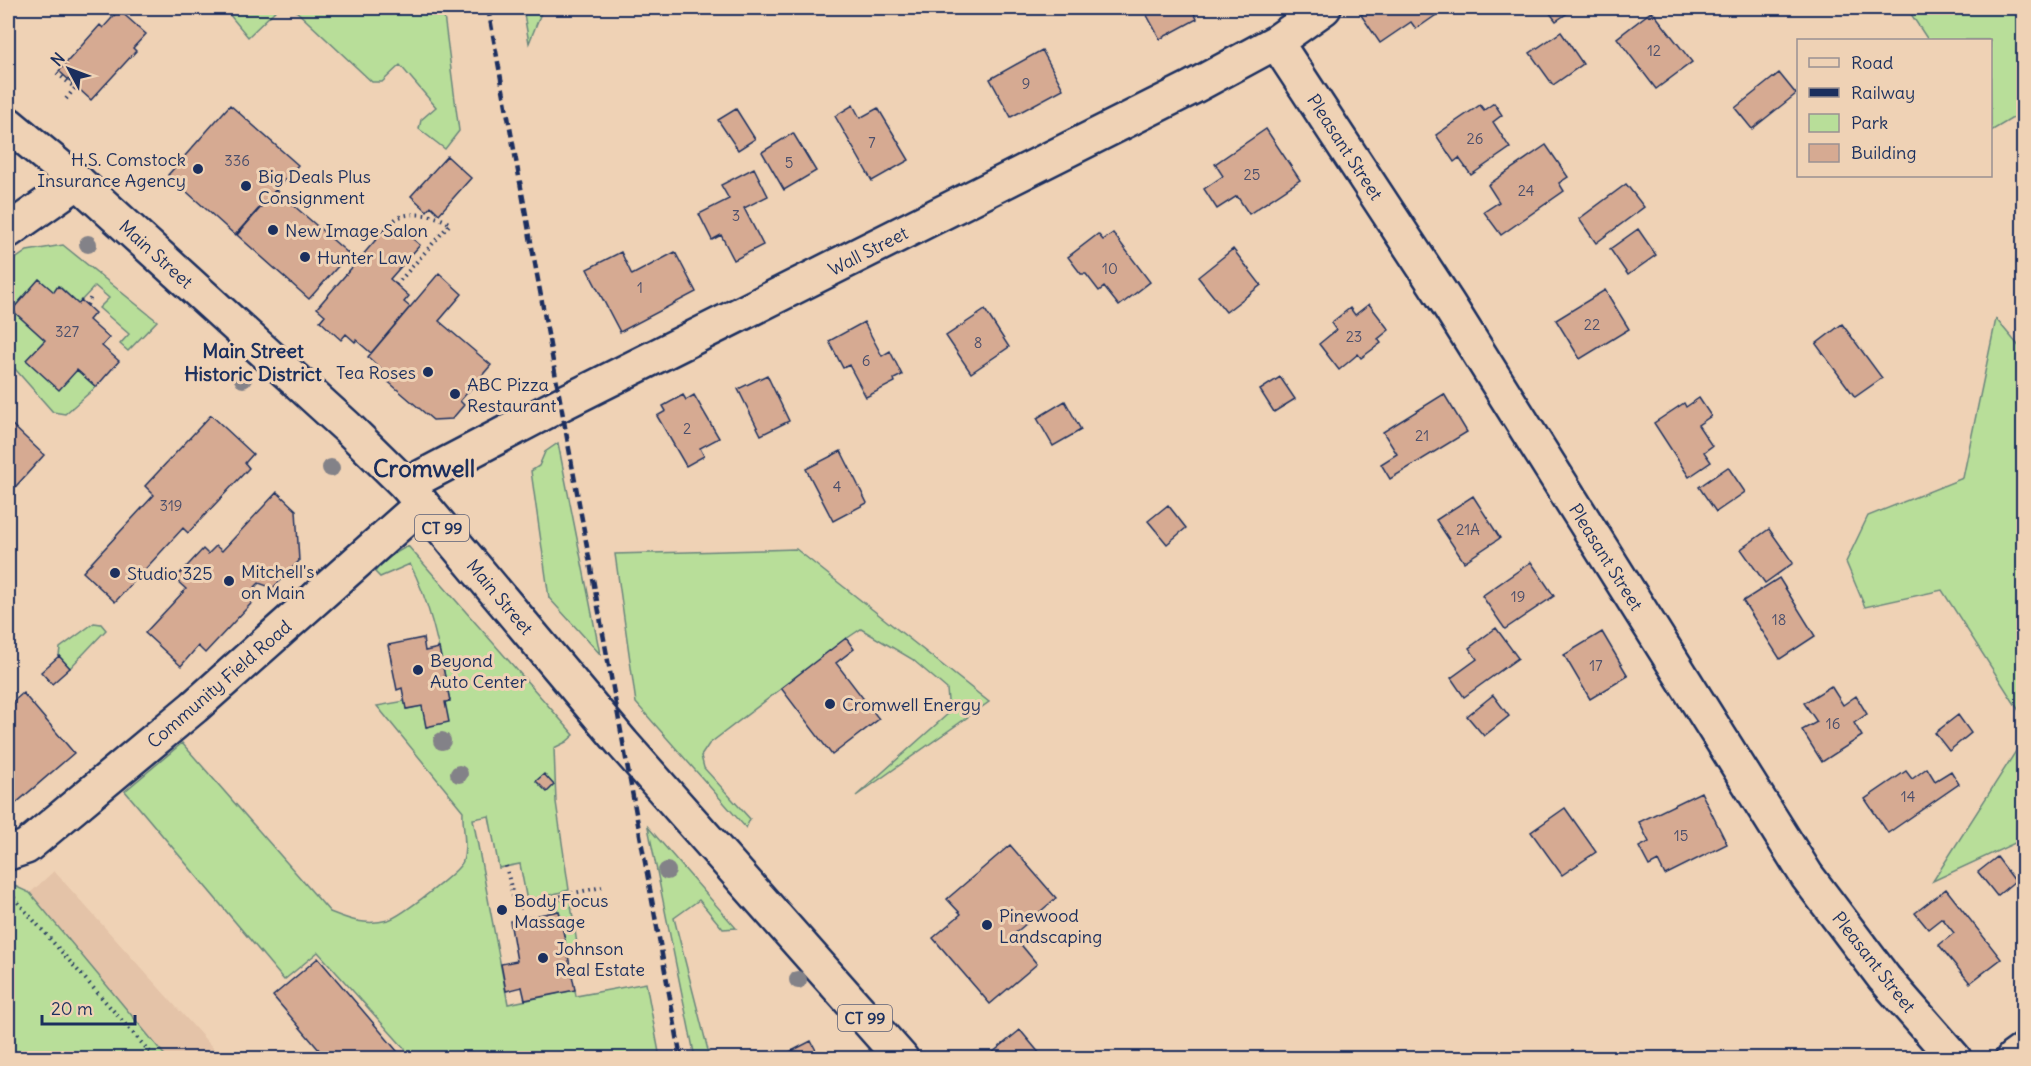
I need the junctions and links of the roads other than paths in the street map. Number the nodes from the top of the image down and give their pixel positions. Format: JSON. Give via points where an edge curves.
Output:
{"nodes":[{"id":1,"x":1324,"y":8,"type":"edge"},
{"id":2,"x":1276,"y":42,"type":"junction"},
{"id":3,"x":8,"y":124,"type":"edge"},
{"id":4,"x":78,"y":182,"type":"junction"},
{"id":5,"x":8,"y":231,"type":"edge"},
{"id":6,"x":414,"y":495,"type":"junction"},
{"id":7,"x":8,"y":853,"type":"edge"},
{"id":8,"x":2024,"y":1050,"type":"edge"},
{"id":9,"x":901,"y":1059,"type":"edge"},
{"id":10,"x":1954,"y":1059,"type":"edge"},
{"id":11,"x":2013,"y":1059,"type":"edge"}],
"edges":[{"from":1,"to":2,"type":"street","name":"Wall Street"},
{"from":2,"to":6,"type":"street","name":"Wall Street","via":[[1083,144],[561,404]]},
{"from":2,"to":10,"type":"street","name":"Pleasant Street","via":[[1448,304],[1807,876],[1884,978]]},
{"from":3,"to":4,"type":"street","name":"Main Street","number":"CT 99"},
{"from":4,"to":5,"type":"street"},
{"from":4,"to":6,"type":"street","name":"Main Street","number":"CT 99","via":[[347,427]]},
{"from":6,"to":7,"type":"street","name":"Community Field Road","via":[[194,707],[26,847]]},
{"from":6,"to":9,"type":"street","name":"Main Street","number":"CT 99","via":[[623,744]]},
{"from":8,"to":11,"type":"street"}]}
